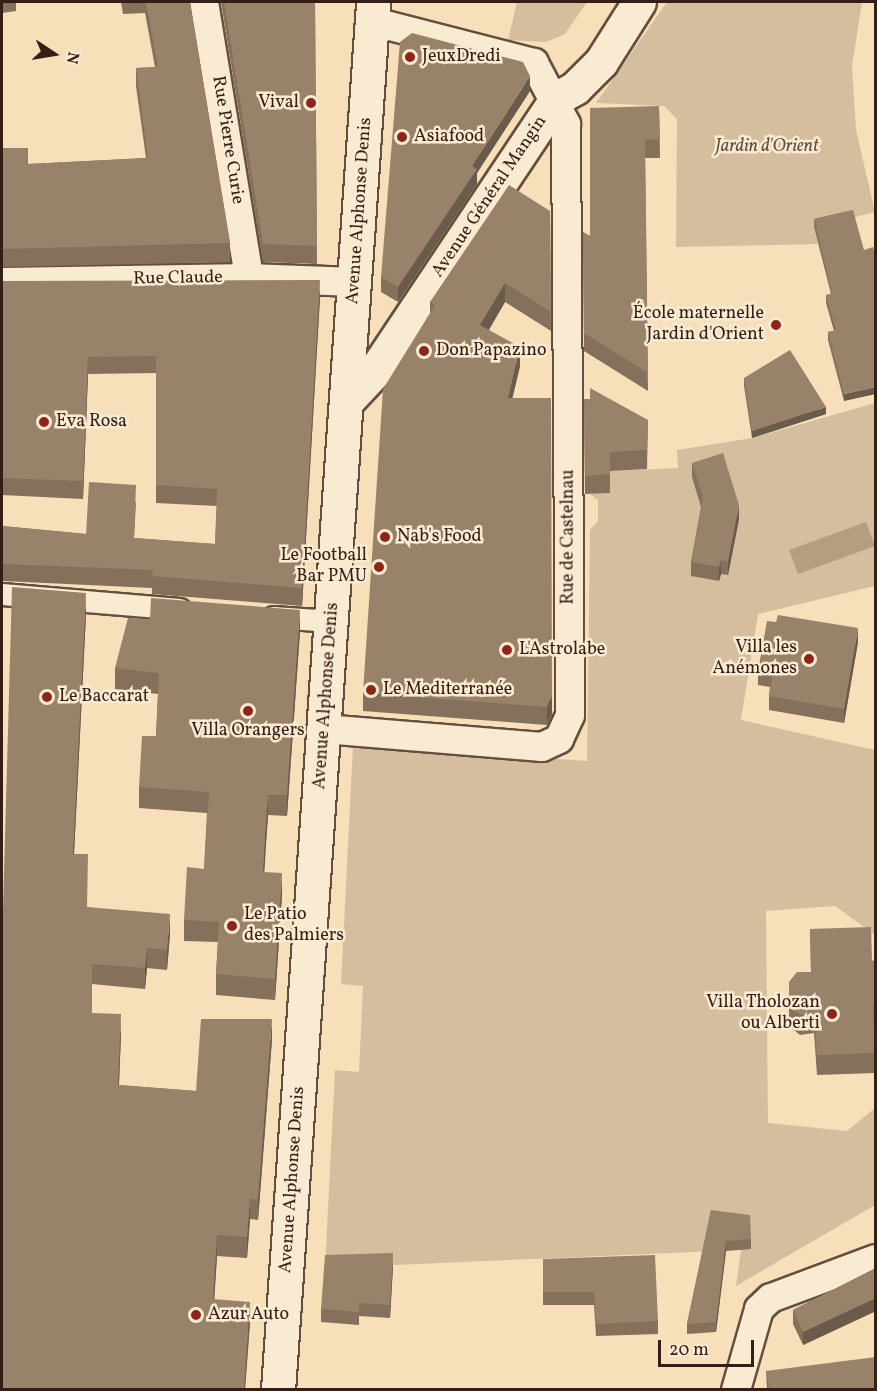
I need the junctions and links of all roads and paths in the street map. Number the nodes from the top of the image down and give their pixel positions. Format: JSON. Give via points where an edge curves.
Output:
{"nodes":[{"id":1,"x":204,"y":2,"type":"edge"},
{"id":2,"x":639,"y":2,"type":"edge"},
{"id":3,"x":372,"y":11,"type":"edge"},
{"id":4,"x":556,"y":98,"type":"junction"},
{"id":5,"x":249,"y":278,"type":"junction"},
{"id":6,"x":2,"y":282,"type":"edge"},
{"id":7,"x":355,"y":282,"type":"junction"},
{"id":8,"x":347,"y":401,"type":"junction"},
{"id":9,"x":2,"y":594,"type":"edge"},
{"id":10,"x":201,"y":611,"type":"edge"},
{"id":11,"x":248,"y":615,"type":"edge"},
{"id":12,"x":332,"y":621,"type":"junction"},
{"id":13,"x":324,"y":729,"type":"junction"},
{"id":14,"x":876,"y":1259,"type":"edge"},
{"id":15,"x":278,"y":1389,"type":"edge"},
{"id":16,"x":736,"y":1389,"type":"edge"}],
"edges":[{"from":1,"to":5,"type":"street","name":"Rue Pierre Curie"},
{"from":2,"to":4,"type":"main road","name":"Avenue Général Mangin","via":[[601,62],[575,88]]},
{"from":3,"to":4,"type":"street","name":"Rue de Castelnau","via":[[534,63]]},
{"from":3,"to":7,"type":"main road","name":"Avenue Alphonse Denis"},
{"from":4,"to":8,"type":"main road","name":"Avenue Général Mangin","via":[[374,372]]},
{"from":4,"to":13,"type":"street","name":"Rue de Castelnau","via":[[567,131],[570,715],[559,739],[542,747]]},
{"from":5,"to":6,"type":"street","name":"Rue Claude"},
{"from":5,"to":7,"type":"street","name":"Rue Claude"},
{"from":7,"to":8,"type":"main road","name":"Avenue Alphonse Denis"},
{"from":8,"to":12,"type":"main road","name":"Avenue Alphonse Denis"},
{"from":9,"to":10,"type":"street"},
{"from":11,"to":12,"type":"street"},
{"from":12,"to":13,"type":"main road","name":"Avenue Alphonse Denis"},
{"from":13,"to":15,"type":"main road","name":"Avenue Alphonse Denis"},
{"from":14,"to":16,"type":"street","via":[[771,1298],[759,1309]]}]}
